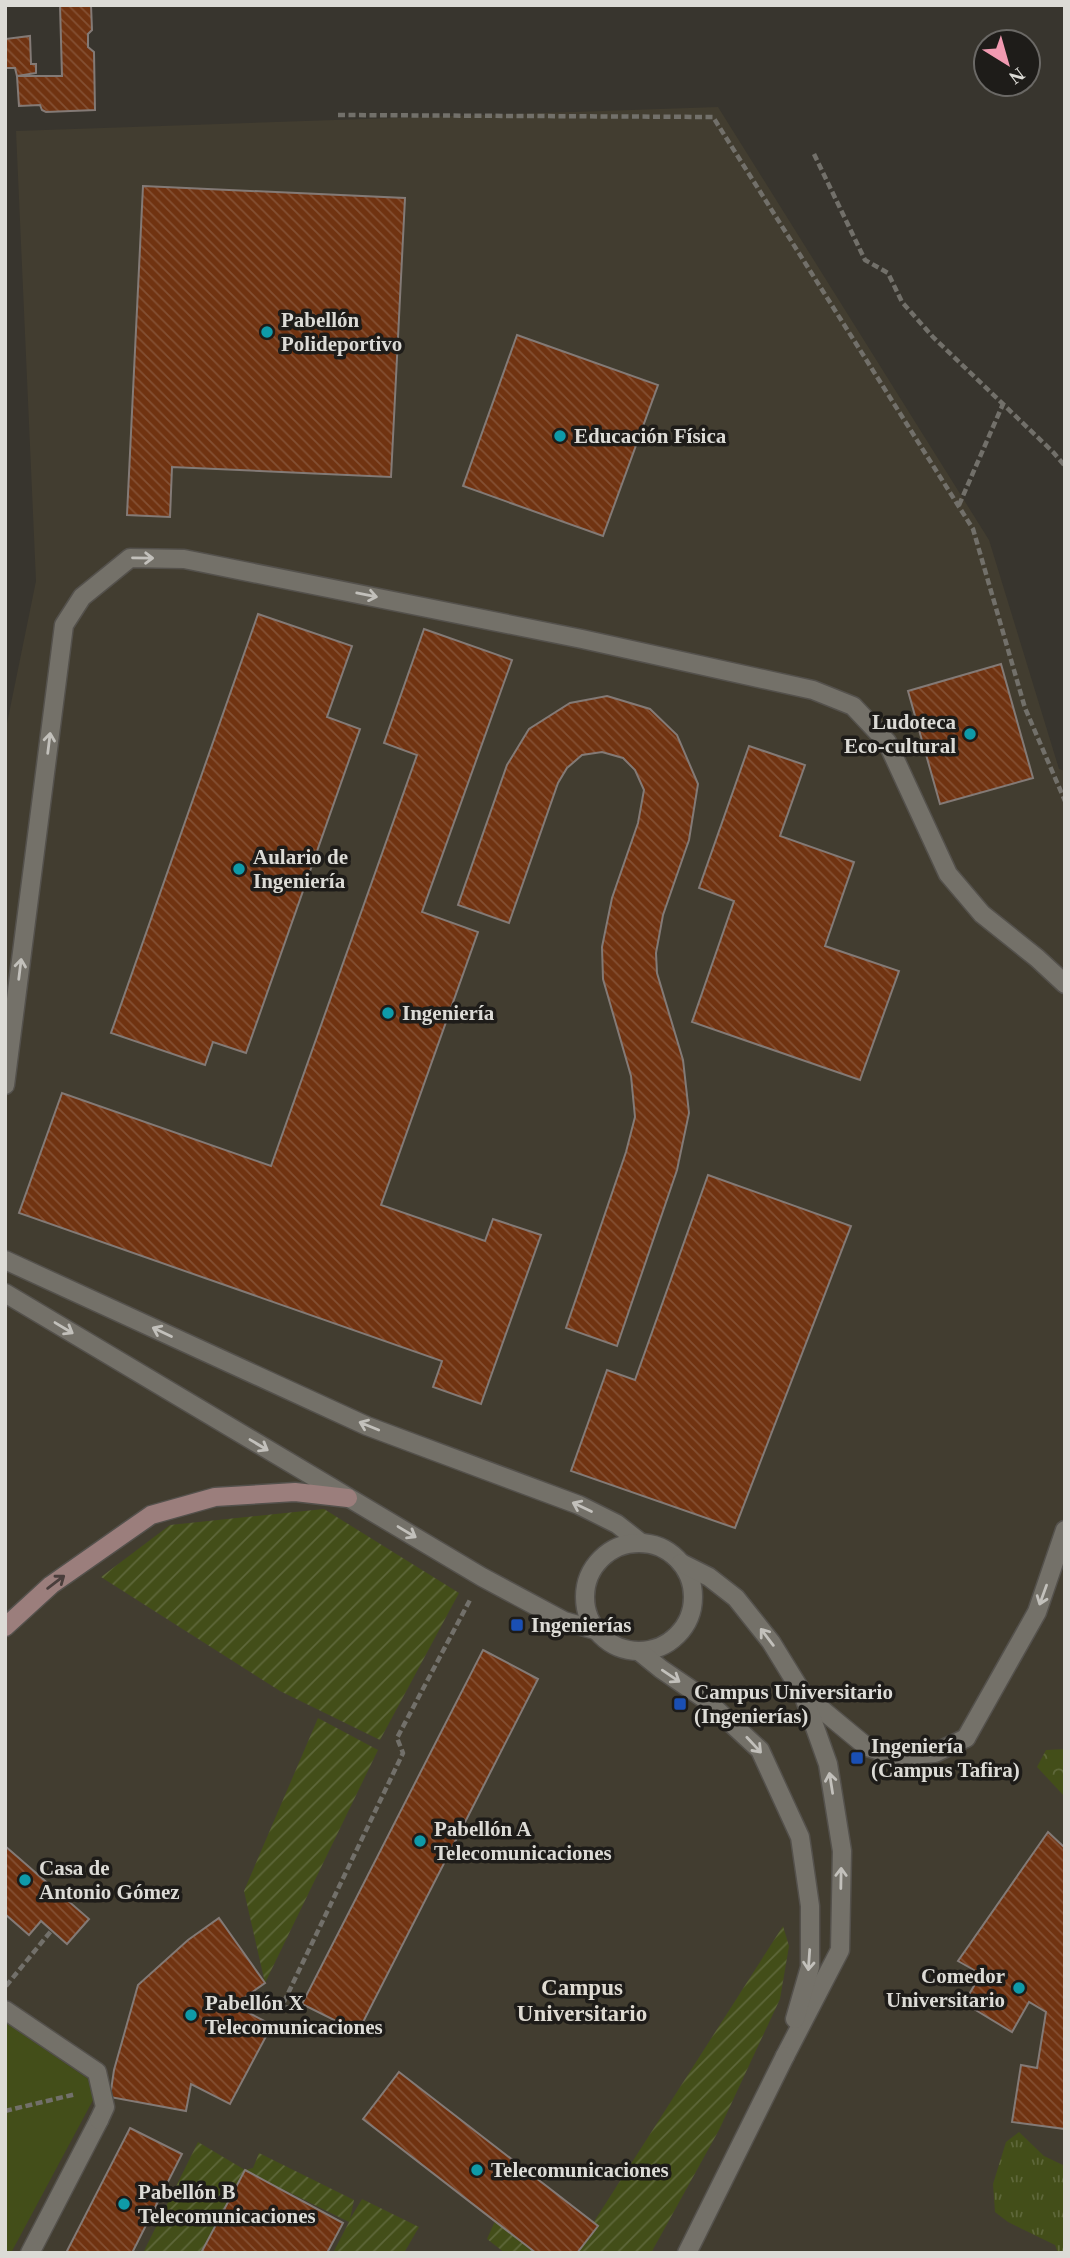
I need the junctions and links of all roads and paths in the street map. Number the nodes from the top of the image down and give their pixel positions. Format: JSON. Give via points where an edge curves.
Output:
{"nodes":[{"id":1,"x":338,"y":115,"type":"dead end"},
{"id":2,"x":814,"y":154,"type":"dead end"},
{"id":3,"x":1003,"y":404,"type":"junction"},
{"id":4,"x":1065,"y":466,"type":"edge"},
{"id":5,"x":958,"y":506,"type":"junction"},
{"id":6,"x":1065,"y":801,"type":"edge"},
{"id":7,"x":1065,"y":984,"type":"edge"},
{"id":8,"x":5,"y":1085,"type":"edge"},
{"id":9,"x":5,"y":1260,"type":"edge"},
{"id":10,"x":5,"y":1293,"type":"edge"},
{"id":11,"x":348,"y":1498,"type":"junction"},
{"id":12,"x":1065,"y":1530,"type":"edge"},
{"id":13,"x":640,"y":1542,"type":"junction"},
{"id":14,"x":681,"y":1563,"type":"junction"},
{"id":15,"x":482,"y":1577,"type":"junction"},
{"id":16,"x":5,"y":1627,"type":"edge"},
{"id":17,"x":595,"y":1630,"type":"junction"},
{"id":18,"x":640,"y":1652,"type":"junction"},
{"id":19,"x":803,"y":1694,"type":"junction"},
{"id":20,"x":51,"y":1931,"type":"dead end"},
{"id":21,"x":5,"y":1987,"type":"edge"},
{"id":22,"x":288,"y":2008,"type":"dead end"},
{"id":23,"x":5,"y":2010,"type":"edge"},
{"id":24,"x":785,"y":2056,"type":"junction"},
{"id":25,"x":79,"y":2093,"type":"dead end"},
{"id":26,"x":5,"y":2111,"type":"edge"},
{"id":27,"x":30,"y":2253,"type":"edge"},
{"id":28,"x":687,"y":2253,"type":"edge"}],
"edges":[{"from":1,"to":5,"type":"path","via":[[713,117]]},
{"from":2,"to":3,"type":"path","via":[[865,260],[888,273],[902,302]]},
{"from":3,"to":4,"type":"path"},
{"from":3,"to":5,"type":"path"},
{"from":5,"to":6,"type":"path","via":[[973,529],[1025,708]]},
{"from":8,"to":7,"type":"street","one_way":true,"via":[[64,625],[82,597],[130,558],[184,559],[582,639],[813,690],[853,706],[887,742],[948,874],[982,915]]},
{"from":13,"to":9,"type":"street","one_way":true,"via":[[579,1505],[367,1426]]},
{"from":10,"to":11,"type":"street","one_way":true},
{"from":11,"to":15,"type":"street","one_way":true},
{"from":16,"to":11,"type":"main road","one_way":true,"via":[[51,1585],[151,1515],[215,1497],[295,1492]]},
{"from":12,"to":19,"type":"street","one_way":true,"via":[[1037,1612],[966,1738],[934,1753],[896,1756],[867,1747]]},
{"from":13,"to":14,"type":"street","via":[[670,1552]]},
{"from":13,"to":17,"type":"street","via":[[607,1553],[587,1580],[586,1614]]},
{"from":14,"to":18,"type":"street","via":[[693,1595],[684,1628],[672,1640]]},
{"from":19,"to":14,"type":"street","one_way":true,"via":[[771,1642],[736,1598]]},
{"from":15,"to":17,"type":"street","via":[[564,1621]]},
{"from":15,"to":22,"type":"path","via":[[397,1738],[403,1753],[282,2007]]},
{"from":17,"to":18,"type":"street","via":[[612,1645]]},
{"from":18,"to":24,"type":"street","one_way":true,"via":[[705,1699],[760,1750],[800,1837],[810,1906],[810,1967]]},
{"from":24,"to":19,"type":"street","one_way":true,"via":[[840,1950],[842,1851],[828,1764]]},
{"from":20,"to":21,"type":"path"},
{"from":23,"to":27,"type":"street","via":[[96,2072],[105,2107]]},
{"from":24,"to":28,"type":"street"},
{"from":25,"to":26,"type":"path"}]}
